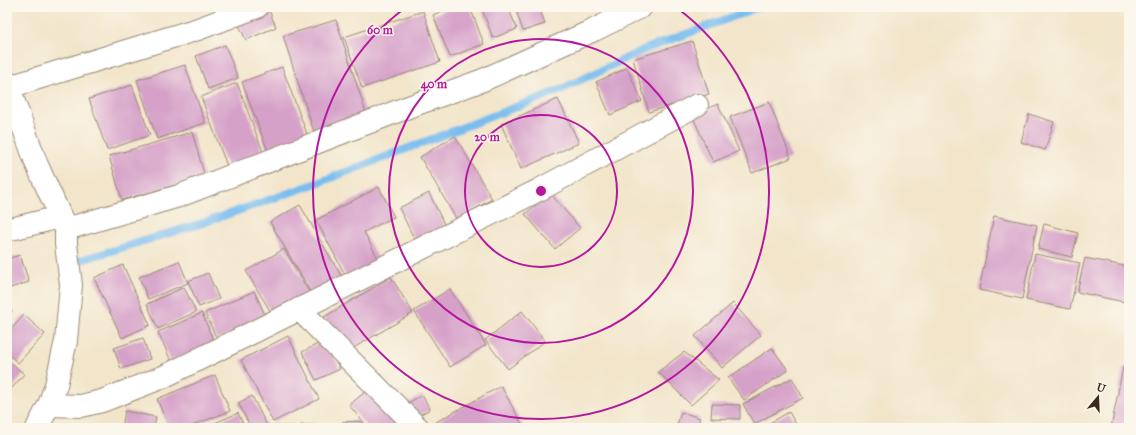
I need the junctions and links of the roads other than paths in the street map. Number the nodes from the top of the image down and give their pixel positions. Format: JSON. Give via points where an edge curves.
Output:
{"nodes":[{"id":1,"x":257,"y":7,"type":"edge"},
{"id":2,"x":641,"y":7,"type":"edge"},
{"id":3,"x":8,"y":85,"type":"edge"},
{"id":4,"x":697,"y":105,"type":"dead end"},
{"id":5,"x":7,"y":230,"type":"edge"},
{"id":6,"x":64,"y":230,"type":"junction"},
{"id":7,"x":299,"y":309,"type":"junction"},
{"id":8,"x":49,"y":405,"type":"junction"},
{"id":9,"x":37,"y":428,"type":"edge"},
{"id":10,"x":418,"y":428,"type":"edge"}],
"edges":[{"from":1,"to":3,"type":"street","via":[[198,29]]},
{"from":2,"to":6,"type":"street","via":[[483,80],[179,196]]},
{"from":3,"to":6,"type":"street"},
{"from":4,"to":7,"type":"street","via":[[539,190]]},
{"from":5,"to":6,"type":"street"},
{"from":6,"to":8,"type":"street","via":[[71,285],[66,341]]},
{"from":7,"to":8,"type":"street","via":[[163,377],[102,401],[82,406]]},
{"from":7,"to":10,"type":"street"},
{"from":8,"to":9,"type":"street"}]}
